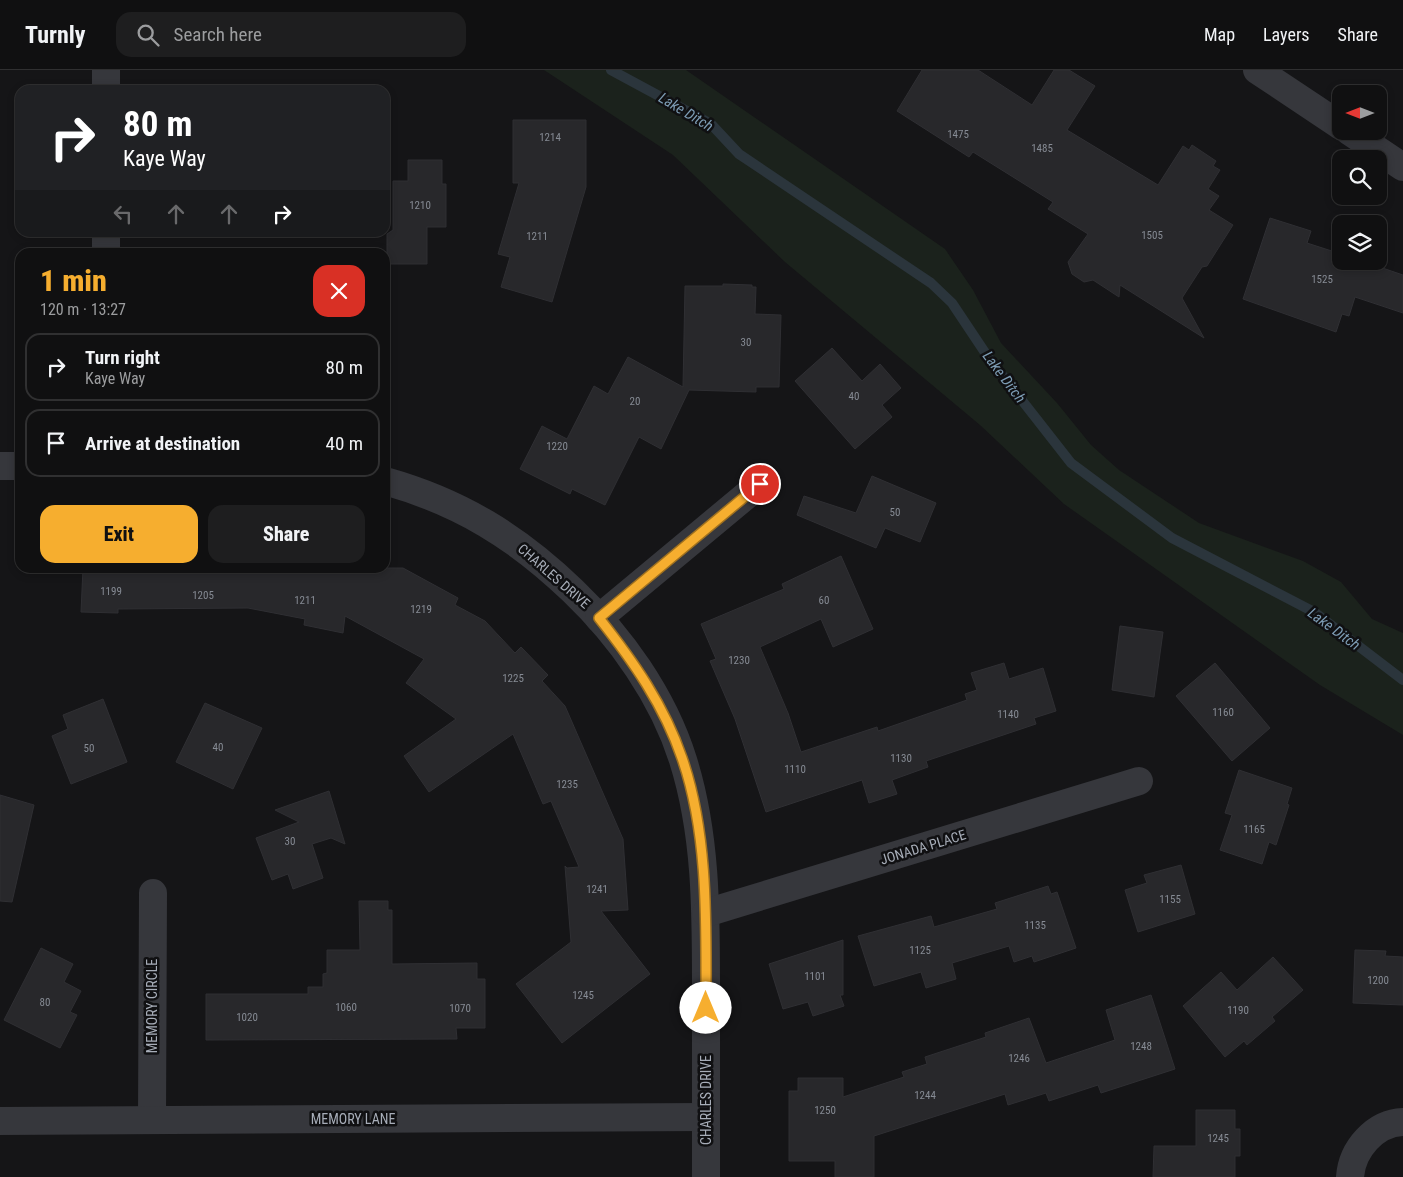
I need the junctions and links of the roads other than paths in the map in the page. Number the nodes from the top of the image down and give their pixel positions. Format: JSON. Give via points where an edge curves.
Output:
{"nodes":[{"id":1,"x":106,"y":70,"type":"edge"},
{"id":2,"x":1257,"y":70,"type":"edge"},
{"id":3,"x":106,"y":85,"type":"edge"},
{"id":4,"x":1332,"y":120,"type":"edge"},
{"id":5,"x":1362,"y":140,"type":"edge"},
{"id":6,"x":1403,"y":167,"type":"edge"},
{"id":7,"x":0,"y":466,"type":"edge"},
{"id":8,"x":15,"y":466,"type":"edge"},
{"id":9,"x":390,"y":482,"type":"edge"},
{"id":10,"x":760,"y":484,"type":"dead end"},
{"id":11,"x":599,"y":618,"type":"junction"},
{"id":12,"x":1139,"y":781,"type":"dead end"},
{"id":13,"x":153,"y":893,"type":"dead end"},
{"id":14,"x":706,"y":912,"type":"junction"},
{"id":15,"x":706,"y":1118,"type":"junction"},
{"id":16,"x":0,"y":1120,"type":"edge"},
{"id":17,"x":152,"y":1120,"type":"junction"},
{"id":18,"x":1403,"y":1122,"type":"edge"},
{"id":19,"x":706,"y":1177,"type":"edge"},
{"id":20,"x":1350,"y":1177,"type":"edge"}],
"edges":[{"from":1,"to":3,"type":"street"},
{"from":2,"to":4,"type":"street"},
{"from":5,"to":6,"type":"street"},
{"from":7,"to":8,"type":"street"},
{"from":9,"to":11,"type":"street","name":"CHARLES DRIVE","via":[[469,512],[489,524],[552,570]]},
{"from":10,"to":11,"type":"street"},
{"from":11,"to":14,"type":"street","name":"CHARLES DRIVE","via":[[630,657],[657,700],[683,759],[694,802]]},
{"from":12,"to":14,"type":"street","name":"JONADA PLACE"},
{"from":13,"to":17,"type":"street","name":"MEMORY CIRCLE"},
{"from":14,"to":15,"type":"street","name":"CHARLES DRIVE"},
{"from":15,"to":17,"type":"street","name":"MEMORY LANE"},
{"from":15,"to":19,"type":"street","name":"CHARLES DRIVE"},
{"from":16,"to":17,"type":"street","name":"MEMORY LANE"},
{"from":18,"to":20,"type":"street","via":[[1378,1129],[1364,1141],[1355,1157]]}]}
